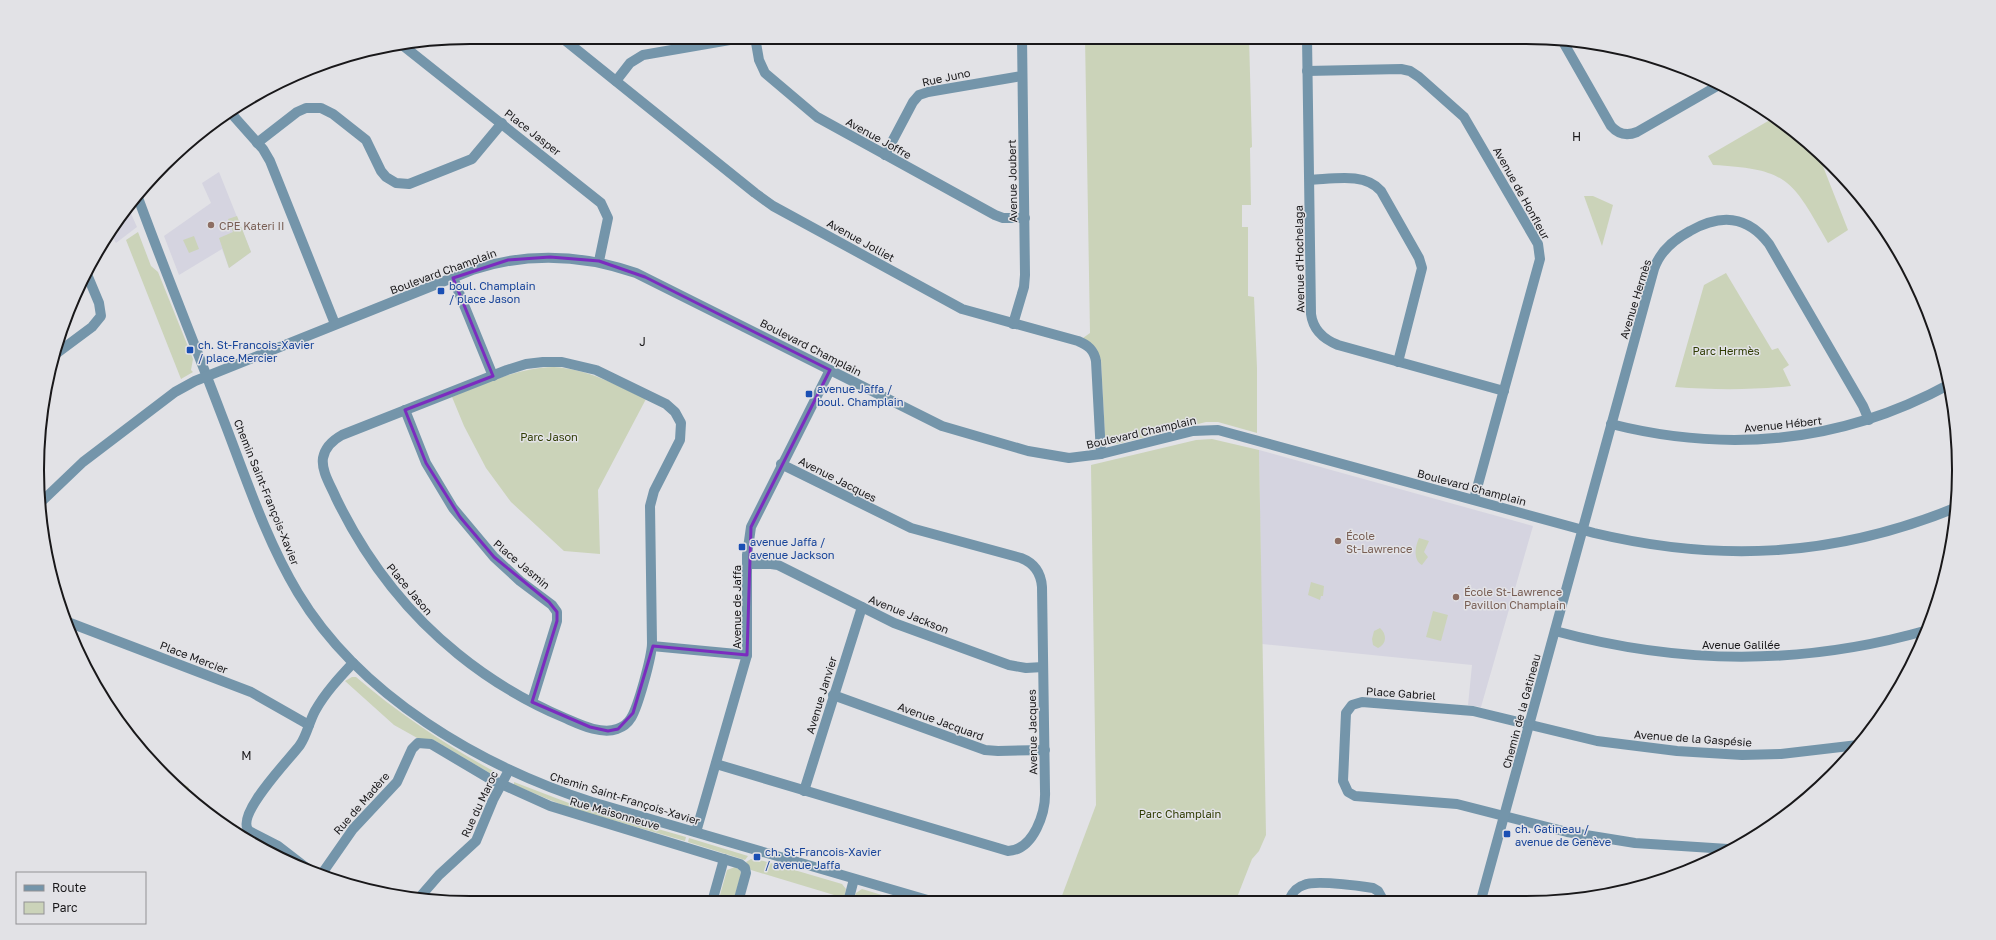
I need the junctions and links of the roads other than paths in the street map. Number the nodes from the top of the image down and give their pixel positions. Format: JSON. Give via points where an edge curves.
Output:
{"nodes":[{"id":1,"x":570,"y":44,"type":"edge"},
{"id":2,"x":706,"y":44,"type":"edge"},
{"id":3,"x":756,"y":44,"type":"edge"},
{"id":4,"x":1022,"y":44,"type":"edge"},
{"id":5,"x":1307,"y":44,"type":"edge"},
{"id":6,"x":1566,"y":46,"type":"edge"},
{"id":7,"x":407,"y":49,"type":"edge"},
{"id":8,"x":1307,"y":70,"type":"junction"},
{"id":9,"x":1022,"y":76,"type":"junction"},
{"id":10,"x":616,"y":81,"type":"junction"},
{"id":11,"x":1712,"y":87,"type":"edge"},
{"id":12,"x":233,"y":116,"type":"edge"},
{"id":13,"x":502,"y":123,"type":"junction"},
{"id":14,"x":257,"y":143,"type":"junction"},
{"id":15,"x":885,"y":155,"type":"junction"},
{"id":16,"x":1310,"y":180,"type":"junction"},
{"id":17,"x":139,"y":202,"type":"edge"},
{"id":18,"x":1025,"y":218,"type":"junction"},
{"id":19,"x":599,"y":261,"type":"junction"},
{"id":20,"x":453,"y":278,"type":"junction"},
{"id":21,"x":89,"y":280,"type":"edge"},
{"id":22,"x":335,"y":324,"type":"junction"},
{"id":23,"x":1013,"y":324,"type":"junction"},
{"id":24,"x":62,"y":349,"type":"edge"},
{"id":25,"x":1398,"y":362,"type":"junction"},
{"id":26,"x":830,"y":370,"type":"junction"},
{"id":27,"x":207,"y":376,"type":"junction"},
{"id":28,"x":493,"y":376,"type":"junction"},
{"id":29,"x":1944,"y":387,"type":"edge"},
{"id":30,"x":1504,"y":391,"type":"junction"},
{"id":31,"x":404,"y":410,"type":"junction"},
{"id":32,"x":1869,"y":420,"type":"junction"},
{"id":33,"x":1611,"y":424,"type":"junction"},
{"id":34,"x":1101,"y":454,"type":"junction"},
{"id":35,"x":781,"y":464,"type":"junction"},
{"id":36,"x":45,"y":495,"type":"edge"},
{"id":37,"x":1474,"y":499,"type":"junction"},
{"id":38,"x":1950,"y":510,"type":"edge"},
{"id":39,"x":1583,"y":529,"type":"junction"},
{"id":40,"x":748,"y":564,"type":"junction"},
{"id":41,"x":862,"y":607,"type":"junction"},
{"id":42,"x":73,"y":624,"type":"edge"},
{"id":43,"x":1555,"y":632,"type":"junction"},
{"id":44,"x":1920,"y":632,"type":"edge"},
{"id":45,"x":652,"y":646,"type":"junction"},
{"id":46,"x":747,"y":655,"type":"junction"},
{"id":47,"x":353,"y":663,"type":"junction"},
{"id":48,"x":1043,"y":667,"type":"junction"},
{"id":49,"x":833,"y":695,"type":"junction"},
{"id":50,"x":532,"y":702,"type":"junction"},
{"id":51,"x":309,"y":725,"type":"junction"},
{"id":52,"x":1529,"y":725,"type":"junction"},
{"id":53,"x":1850,"y":746,"type":"edge"},
{"id":54,"x":1044,"y":750,"type":"junction"},
{"id":55,"x":716,"y":764,"type":"junction"},
{"id":56,"x":508,"y":770,"type":"junction"},
{"id":57,"x":501,"y":785,"type":"junction"},
{"id":58,"x":804,"y":791,"type":"junction"},
{"id":59,"x":1504,"y":817,"type":"junction"},
{"id":60,"x":244,"y":832,"type":"edge"},
{"id":61,"x":696,"y":832,"type":"junction"},
{"id":62,"x":249,"y":834,"type":"edge"},
{"id":63,"x":1721,"y":848,"type":"edge"},
{"id":64,"x":292,"y":857,"type":"edge"},
{"id":65,"x":724,"y":859,"type":"junction"},
{"id":66,"x":324,"y":870,"type":"edge"},
{"id":67,"x":854,"y":879,"type":"junction"},
{"id":68,"x":423,"y":893,"type":"edge"},
{"id":69,"x":714,"y":896,"type":"edge"},
{"id":70,"x":740,"y":896,"type":"edge"},
{"id":71,"x":850,"y":896,"type":"edge"},
{"id":72,"x":914,"y":896,"type":"edge"},
{"id":73,"x":1291,"y":896,"type":"edge"},
{"id":74,"x":1380,"y":896,"type":"edge"},
{"id":75,"x":1482,"y":896,"type":"edge"}],
"edges":[{"from":1,"to":10,"type":"street","name":"Avenue Jolliet"},
{"from":2,"to":10,"type":"street","via":[[643,55],[630,63]]},
{"from":3,"to":15,"type":"street","name":"Avenue Joffre","via":[[760,65],[768,77],[822,120]]},
{"from":4,"to":9,"type":"street","name":"Avenue Joubert"},
{"from":5,"to":8,"type":"street","name":"Avenue d'Hochelaga"},
{"from":6,"to":11,"type":"street","via":[[1611,126],[1622,134],[1637,132]]},
{"from":7,"to":13,"type":"street","name":"Place Jasper"},
{"from":8,"to":16,"type":"street","name":"Avenue d'Hochelaga"},
{"from":8,"to":30,"type":"street","name":"Avenue de Honfleur","via":[[1406,70],[1419,77],[1464,117],[1536,239],[1540,254]]},
{"from":9,"to":15,"type":"street","name":"Rue Juno","via":[[935,90],[919,95]]},
{"from":9,"to":18,"type":"street","name":"Avenue Joubert"},
{"from":10,"to":23,"type":"street","name":"Avenue Jolliet","via":[[768,202],[956,306]]},
{"from":12,"to":14,"type":"street"},
{"from":13,"to":14,"type":"street","via":[[472,159],[409,184],[396,183],[386,177],[366,140],[333,114],[321,108],[301,110]]},
{"from":13,"to":19,"type":"street","name":"Place Jasper","via":[[601,203],[608,218]]},
{"from":14,"to":22,"type":"street","via":[[270,161]]},
{"from":15,"to":18,"type":"street","name":"Avenue Joffre","via":[[996,215],[1003,218]]},
{"from":16,"to":25,"type":"street","name":"Avenue d'Hochelaga","via":[[1311,314],[1314,327],[1332,342]]},
{"from":16,"to":25,"type":"street","via":[[1362,179],[1373,184],[1381,192],[1419,258],[1422,273]]},
{"from":17,"to":27,"type":"street","name":"Chemin Saint-François-Xavier"},
{"from":18,"to":23,"type":"street","name":"Avenue Joubert","via":[[1025,279]]},
{"from":19,"to":20,"type":"street","name":"Boulevard Champlain","via":[[550,257],[521,258],[493,264]]},
{"from":19,"to":26,"type":"street","name":"Boulevard Champlain","via":[[649,279]]},
{"from":20,"to":22,"type":"street","name":"Boulevard Champlain"},
{"from":20,"to":28,"type":"street"},
{"from":21,"to":24,"type":"street","via":[[99,303],[101,316],[92,327]]},
{"from":22,"to":27,"type":"street","name":"Boulevard Champlain"},
{"from":23,"to":34,"type":"street","name":"Avenue Jolliet","via":[[1078,341],[1094,354]]},
{"from":25,"to":30,"type":"street","name":"Avenue d'Hochelaga"},
{"from":26,"to":34,"type":"street","name":"Boulevard Champlain","via":[[935,423],[964,434],[1054,456],[1080,457]]},
{"from":26,"to":35,"type":"street","name":"Avenue de Jaffa"},
{"from":27,"to":36,"type":"street","via":[[175,392],[83,462]]},
{"from":27,"to":47,"type":"street","name":"Chemin Saint-François-Xavier","via":[[258,508],[286,571],[314,617]]},
{"from":28,"to":31,"type":"street","name":"Place Jason"},
{"from":28,"to":45,"type":"street","name":"Place Jason","via":[[535,363],[562,362],[579,365],[609,376],[666,404],[678,417],[681,428],[680,440],[654,491],[650,506]]},
{"from":29,"to":32,"type":"street","name":"Avenue Hébert","via":[[1906,406]]},
{"from":30,"to":37,"type":"street","name":"Avenue de Honfleur"},
{"from":31,"to":50,"type":"street","name":"Place Jasmin","via":[[429,468],[460,517],[494,557],[520,581],[549,602],[556,612],[557,621]]},
{"from":31,"to":50,"type":"street","name":"Place Jason","via":[[342,435],[332,442],[323,458],[328,480],[361,544],[384,578],[411,610],[459,655],[497,682]]},
{"from":32,"to":33,"type":"street","name":"Avenue Hébert","via":[[1818,434],[1747,441],[1679,438]]},
{"from":32,"to":33,"type":"street","name":"Avenue Hermès","via":[[1769,244],[1751,227],[1726,219],[1708,222],[1685,234],[1669,245],[1659,259]]},
{"from":33,"to":39,"type":"street","name":"Avenue Hermès"},
{"from":34,"to":37,"type":"street","name":"Boulevard Champlain","via":[[1193,431],[1218,430]]},
{"from":35,"to":40,"type":"street","name":"Avenue de Jaffa","via":[[751,527],[748,539]]},
{"from":35,"to":48,"type":"street","name":"Avenue Jacques","via":[[912,528],[1021,558],[1031,564],[1042,583]]},
{"from":37,"to":39,"type":"street","name":"Boulevard Champlain"},
{"from":38,"to":39,"type":"street","name":"Boulevard Champlain","via":[[1902,528],[1855,540],[1765,552],[1681,549],[1630,541]]},
{"from":39,"to":43,"type":"street","name":"Chemin de la Gatineau"},
{"from":40,"to":41,"type":"street","name":"Avenue Jackson","via":[[778,565]]},
{"from":40,"to":46,"type":"street","name":"Avenue de Jaffa"},
{"from":41,"to":48,"type":"street","name":"Avenue Jackson","via":[[900,625],[1009,665]]},
{"from":41,"to":49,"type":"street","name":"Avenue Janvier"},
{"from":42,"to":51,"type":"street","name":"Place Mercier","via":[[250,692]]},
{"from":43,"to":44,"type":"street","name":"Avenue Galilée","via":[[1605,644],[1656,652],[1742,658],[1827,652]]},
{"from":43,"to":52,"type":"street","name":"Chemin de la Gatineau"},
{"from":45,"to":46,"type":"street"},
{"from":45,"to":50,"type":"street","name":"Place Jason","via":[[633,714],[626,724],[618,729],[608,731],[590,727]]},
{"from":46,"to":55,"type":"street","name":"Avenue de Jaffa"},
{"from":47,"to":51,"type":"street","via":[[327,693]]},
{"from":47,"to":56,"type":"street","name":"Chemin Saint-François-Xavier","via":[[383,690],[417,715]]},
{"from":48,"to":54,"type":"street","name":"Avenue Jacques"},
{"from":49,"to":54,"type":"street","name":"Avenue Jacquard","via":[[985,750]]},
{"from":49,"to":58,"type":"street","name":"Avenue Janvier"},
{"from":51,"to":60,"type":"street","via":[[300,746],[273,776],[255,804]]},
{"from":52,"to":53,"type":"street","name":"Avenue de la Gaspésie","via":[[1623,745],[1701,753],[1781,754]]},
{"from":52,"to":59,"type":"street","name":"Chemin de la Gatineau"},
{"from":52,"to":59,"type":"street","name":"Place Gabriel","via":[[1473,711],[1362,702],[1352,705],[1345,716],[1343,780],[1351,794],[1453,804]]},
{"from":54,"to":58,"type":"street","name":"Avenue Jacques","via":[[1044,806],[1030,839],[1012,851]]},
{"from":55,"to":58,"type":"street","name":"Avenue Jacques"},
{"from":55,"to":61,"type":"street","name":"Avenue de Jaffa"},
{"from":56,"to":57,"type":"street","name":"Rue du Maroc"},
{"from":56,"to":61,"type":"street","name":"Chemin Saint-François-Xavier","via":[[576,797]]},
{"from":57,"to":65,"type":"street","name":"Rue Maisonneuve","via":[[560,810]]},
{"from":57,"to":66,"type":"street","name":"Rue de Madère","via":[[431,744],[418,743],[409,752],[393,788],[353,829]]},
{"from":57,"to":68,"type":"street","name":"Rue du Maroc","via":[[476,841]]},
{"from":59,"to":63,"type":"street","via":[[1567,832],[1629,842]]},
{"from":59,"to":75,"type":"street","name":"Chemin de la Gatineau"},
{"from":61,"to":67,"type":"street","name":"Chemin Saint-François-Xavier"},
{"from":62,"to":64,"type":"street","via":[[278,846]]},
{"from":65,"to":69,"type":"street"},
{"from":65,"to":70,"type":"street","name":"Rue Maisonneuve","via":[[740,864],[746,871]]},
{"from":67,"to":71,"type":"street"},
{"from":67,"to":72,"type":"street","name":"Chemin Saint-François-Xavier"},
{"from":73,"to":74,"type":"street","via":[[1301,886],[1314,883],[1373,888]]}]}
